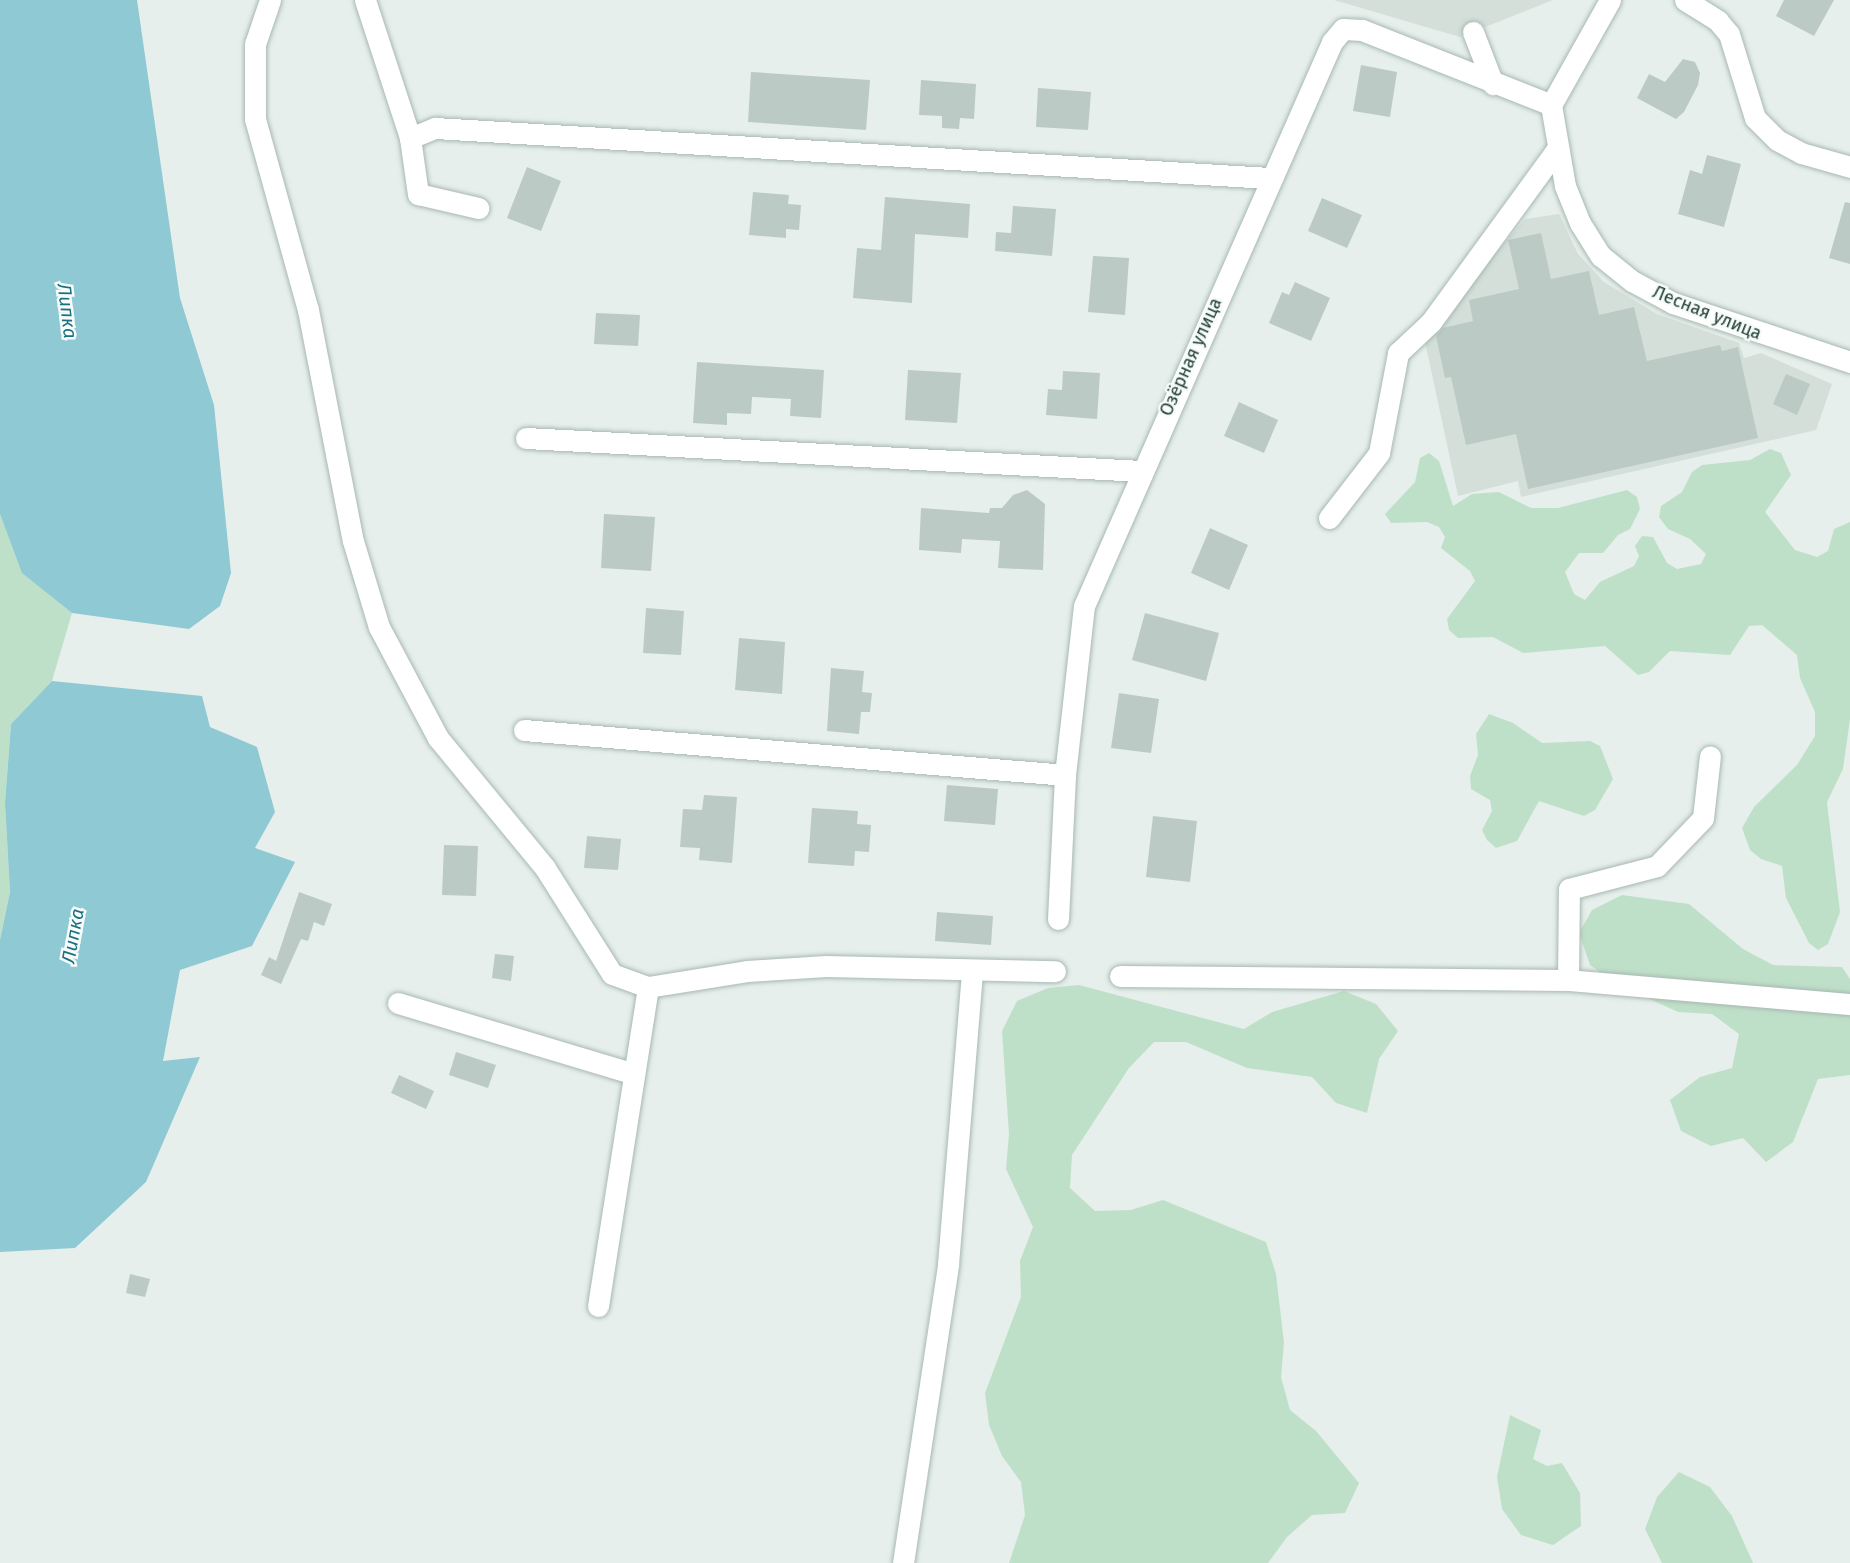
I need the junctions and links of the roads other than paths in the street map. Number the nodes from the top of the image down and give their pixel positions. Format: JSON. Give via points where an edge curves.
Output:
{"nodes":[{"id":1,"x":270,"y":0,"type":"edge"},
{"id":2,"x":365,"y":0,"type":"edge"},
{"id":3,"x":1610,"y":0,"type":"edge"},
{"id":4,"x":1685,"y":0,"type":"edge"},
{"id":5,"x":1473,"y":32,"type":"dead end"},
{"id":6,"x":1493,"y":85,"type":"junction"},
{"id":7,"x":1551,"y":105,"type":"junction"},
{"id":8,"x":410,"y":138,"type":"junction"},
{"id":9,"x":1558,"y":148,"type":"junction"},
{"id":10,"x":1850,"y":167,"type":"edge"},
{"id":11,"x":1269,"y":178,"type":"junction"},
{"id":12,"x":478,"y":208,"type":"dead end"},
{"id":13,"x":1850,"y":362,"type":"edge"},
{"id":14,"x":526,"y":438,"type":"dead end"},
{"id":15,"x":1141,"y":471,"type":"junction"},
{"id":16,"x":1329,"y":518,"type":"dead end"},
{"id":17,"x":524,"y":730,"type":"dead end"},
{"id":18,"x":1710,"y":756,"type":"dead end"},
{"id":19,"x":1065,"y":775,"type":"junction"},
{"id":20,"x":1058,"y":919,"type":"dead end"},
{"id":21,"x":972,"y":971,"type":"junction"},
{"id":22,"x":1055,"y":971,"type":"dead end"},
{"id":23,"x":1120,"y":976,"type":"dead end"},
{"id":24,"x":1567,"y":980,"type":"junction"},
{"id":25,"x":648,"y":986,"type":"junction"},
{"id":26,"x":398,"y":1003,"type":"dead end"},
{"id":27,"x":1850,"y":1004,"type":"edge"},
{"id":28,"x":634,"y":1074,"type":"junction"},
{"id":29,"x":598,"y":1306,"type":"dead end"},
{"id":30,"x":904,"y":1563,"type":"edge"}],
"edges":[{"from":1,"to":25,"type":"street","via":[[255,44],[255,119],[308,310],[353,541],[379,627],[438,738],[545,869],[612,974]]},
{"from":2,"to":8,"type":"street"},
{"from":3,"to":7,"type":"street"},
{"from":4,"to":10,"type":"street","via":[[1718,21],[1729,34],[1755,118],[1801,153]]},
{"from":5,"to":6,"type":"street"},
{"from":6,"to":7,"type":"street","name":"Озёрная улица"},
{"from":6,"to":11,"type":"street","name":"Озёрная улица","via":[[1363,30],[1343,29],[1319,64]]},
{"from":7,"to":9,"type":"street","name":"Лесная улица"},
{"from":8,"to":11,"type":"street","via":[[435,128]]},
{"from":8,"to":12,"type":"street","via":[[418,194]]},
{"from":9,"to":13,"type":"street","name":"Лесная улица","via":[[1565,186],[1580,223],[1601,256],[1632,281],[1729,326]]},
{"from":9,"to":16,"type":"street","via":[[1431,322],[1398,353],[1379,453]]},
{"from":11,"to":15,"type":"street","name":"Озёрная улица"},
{"from":14,"to":15,"type":"street"},
{"from":15,"to":19,"type":"street","name":"Озёрная улица","via":[[1084,606]]},
{"from":17,"to":19,"type":"street"},
{"from":18,"to":24,"type":"street","via":[[1703,818],[1657,866],[1569,889]]},
{"from":19,"to":20,"type":"street","name":"Озёрная улица"},
{"from":21,"to":22,"type":"street"},
{"from":21,"to":25,"type":"street","via":[[826,966],[747,971]]},
{"from":21,"to":30,"type":"street","via":[[948,1264]]},
{"from":23,"to":24,"type":"street"},
{"from":24,"to":27,"type":"street"},
{"from":25,"to":28,"type":"street"},
{"from":26,"to":28,"type":"street"},
{"from":28,"to":29,"type":"street"}]}
